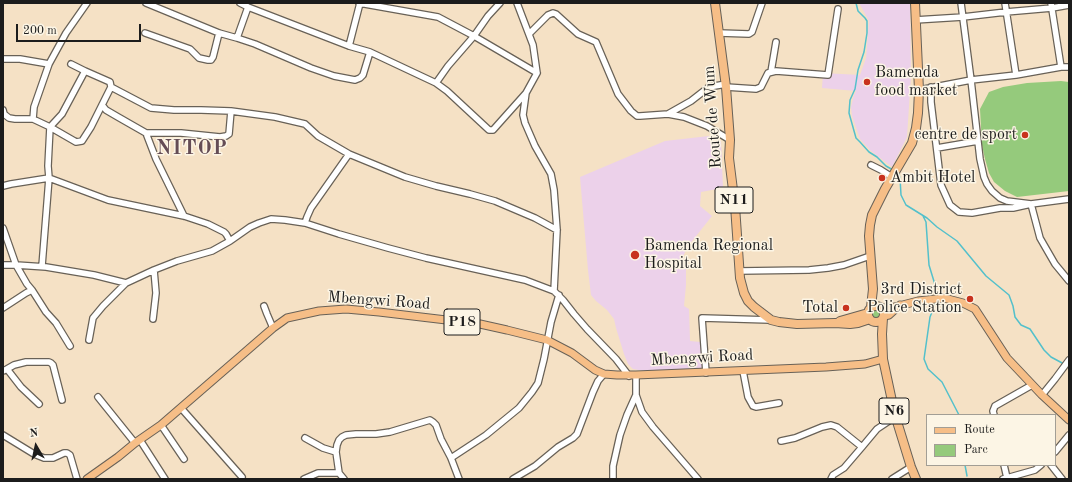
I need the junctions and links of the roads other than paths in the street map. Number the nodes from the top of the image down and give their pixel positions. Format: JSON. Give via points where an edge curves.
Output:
{"nodes":[{"id":1,"x":87,"y":3,"type":"edge"},
{"id":2,"x":146,"y":3,"type":"edge"},
{"id":3,"x":240,"y":3,"type":"edge"},
{"id":4,"x":359,"y":3,"type":"edge"},
{"id":5,"x":500,"y":3,"type":"edge"},
{"id":6,"x":518,"y":3,"type":"edge"},
{"id":7,"x":715,"y":3,"type":"edge"},
{"id":8,"x":762,"y":3,"type":"edge"},
{"id":9,"x":915,"y":3,"type":"edge"},
{"id":10,"x":961,"y":3,"type":"edge"},
{"id":11,"x":1005,"y":3,"type":"edge"},
{"id":12,"x":1052,"y":5,"type":"edge"},
{"id":13,"x":1069,"y":5,"type":"edge"},
{"id":14,"x":248,"y":7,"type":"junction"},
{"id":15,"x":838,"y":9,"type":"dead end"},
{"id":16,"x":1006,"y":12,"type":"junction"},
{"id":17,"x":963,"y":17,"type":"junction"},
{"id":18,"x":915,"y":20,"type":"junction"},
{"id":19,"x":719,"y":32,"type":"junction"},
{"id":20,"x":145,"y":33,"type":"dead end"},
{"id":21,"x":219,"y":33,"type":"junction"},
{"id":22,"x":529,"y":34,"type":"junction"},
{"id":23,"x":474,"y":36,"type":"junction"},
{"id":24,"x":237,"y":38,"type":"junction"},
{"id":25,"x":776,"y":42,"type":"dead end"},
{"id":26,"x":349,"y":46,"type":"junction"},
{"id":27,"x":370,"y":52,"type":"junction"},
{"id":28,"x":3,"y":59,"type":"edge"},
{"id":29,"x":49,"y":64,"type":"junction"},
{"id":30,"x":71,"y":64,"type":"dead end"},
{"id":31,"x":1061,"y":67,"type":"junction"},
{"id":32,"x":1069,"y":67,"type":"edge"},
{"id":33,"x":85,"y":71,"type":"junction"},
{"id":34,"x":771,"y":72,"type":"junction"},
{"id":35,"x":537,"y":73,"type":"junction"},
{"id":36,"x":1016,"y":75,"type":"junction"},
{"id":37,"x":971,"y":80,"type":"junction"},
{"id":38,"x":436,"y":83,"type":"junction"},
{"id":39,"x":726,"y":85,"type":"junction"},
{"id":40,"x":111,"y":87,"type":"junction"},
{"id":41,"x":931,"y":87,"type":"junction"},
{"id":42,"x":919,"y":90,"type":"junction"},
{"id":43,"x":526,"y":94,"type":"junction"},
{"id":44,"x":102,"y":105,"type":"junction"},
{"id":45,"x":3,"y":110,"type":"edge"},
{"id":46,"x":231,"y":112,"type":"junction"},
{"id":47,"x":668,"y":114,"type":"junction"},
{"id":48,"x":32,"y":119,"type":"junction"},
{"id":49,"x":50,"y":127,"type":"junction"},
{"id":50,"x":146,"y":132,"type":"junction"},
{"id":51,"x":730,"y":140,"type":"junction"},
{"id":52,"x":978,"y":141,"type":"junction"},
{"id":53,"x":937,"y":148,"type":"junction"},
{"id":54,"x":349,"y":154,"type":"junction"},
{"id":55,"x":871,"y":165,"type":"dead end"},
{"id":56,"x":894,"y":173,"type":"junction"},
{"id":57,"x":49,"y":178,"type":"junction"},
{"id":58,"x":3,"y":186,"type":"edge"},
{"id":59,"x":1069,"y":199,"type":"edge"},
{"id":60,"x":1030,"y":204,"type":"junction"},
{"id":61,"x":184,"y":216,"type":"junction"},
{"id":62,"x":305,"y":223,"type":"junction"},
{"id":63,"x":3,"y":228,"type":"edge"},
{"id":64,"x":557,"y":230,"type":"junction"},
{"id":65,"x":230,"y":241,"type":"junction"},
{"id":66,"x":870,"y":256,"type":"junction"},
{"id":67,"x":3,"y":265,"type":"edge"},
{"id":68,"x":16,"y":265,"type":"junction"},
{"id":69,"x":42,"y":266,"type":"junction"},
{"id":70,"x":154,"y":270,"type":"junction"},
{"id":71,"x":739,"y":271,"type":"junction"},
{"id":72,"x":1069,"y":282,"type":"edge"},
{"id":73,"x":126,"y":283,"type":"junction"},
{"id":74,"x":873,"y":289,"type":"junction"},
{"id":75,"x":32,"y":290,"type":"junction"},
{"id":76,"x":556,"y":293,"type":"junction"},
{"id":77,"x":900,"y":305,"type":"junction"},
{"id":78,"x":264,"y":306,"type":"dead end"},
{"id":79,"x":881,"y":307,"type":"junction"},
{"id":80,"x":3,"y":308,"type":"edge"},
{"id":81,"x":870,"y":315,"type":"junction"},
{"id":82,"x":884,"y":317,"type":"junction"},
{"id":83,"x":153,"y":319,"type":"dead end"},
{"id":84,"x":771,"y":320,"type":"junction"},
{"id":85,"x":273,"y":328,"type":"junction"},
{"id":86,"x":89,"y":340,"type":"dead end"},
{"id":87,"x":547,"y":340,"type":"junction"},
{"id":88,"x":882,"y":342,"type":"junction"},
{"id":89,"x":70,"y":346,"type":"dead end"},
{"id":90,"x":883,"y":359,"type":"junction"},
{"id":91,"x":1069,"y":360,"type":"edge"},
{"id":92,"x":5,"y":370,"type":"edge"},
{"id":93,"x":743,"y":371,"type":"junction"},
{"id":94,"x":706,"y":373,"type":"junction"},
{"id":95,"x":604,"y":374,"type":"junction"},
{"id":96,"x":632,"y":376,"type":"junction"},
{"id":97,"x":1032,"y":385,"type":"junction"},
{"id":98,"x":636,"y":395,"type":"junction"},
{"id":99,"x":1042,"y":395,"type":"junction"},
{"id":100,"x":98,"y":397,"type":"dead end"},
{"id":101,"x":62,"y":400,"type":"dead end"},
{"id":102,"x":779,"y":403,"type":"dead end"},
{"id":103,"x":39,"y":404,"type":"dead end"},
{"id":104,"x":182,"y":408,"type":"junction"},
{"id":105,"x":994,"y":414,"type":"edge"},
{"id":106,"x":895,"y":415,"type":"junction"},
{"id":107,"x":1069,"y":420,"type":"edge"},
{"id":108,"x":161,"y":425,"type":"junction"},
{"id":109,"x":3,"y":435,"type":"edge"},
{"id":110,"x":1069,"y":435,"type":"edge"},
{"id":111,"x":305,"y":438,"type":"dead end"},
{"id":112,"x":137,"y":441,"type":"junction"},
{"id":113,"x":781,"y":441,"type":"dead end"},
{"id":114,"x":862,"y":447,"type":"junction"},
{"id":115,"x":1056,"y":451,"type":"edge"},
{"id":116,"x":336,"y":452,"type":"junction"},
{"id":117,"x":184,"y":458,"type":"dead end"},
{"id":118,"x":451,"y":458,"type":"junction"},
{"id":119,"x":1004,"y":466,"type":"edge"},
{"id":120,"x":1040,"y":466,"type":"edge"},
{"id":121,"x":1052,"y":466,"type":"edge"},
{"id":122,"x":911,"y":467,"type":"junction"},
{"id":123,"x":340,"y":473,"type":"junction"},
{"id":124,"x":242,"y":477,"type":"dead end"},
{"id":125,"x":1005,"y":478,"type":"edge"},
{"id":126,"x":77,"y":479,"type":"edge"},
{"id":127,"x":87,"y":479,"type":"edge"},
{"id":128,"x":164,"y":479,"type":"edge"},
{"id":129,"x":304,"y":479,"type":"edge"},
{"id":130,"x":344,"y":479,"type":"edge"},
{"id":131,"x":459,"y":479,"type":"edge"},
{"id":132,"x":513,"y":479,"type":"edge"},
{"id":133,"x":613,"y":479,"type":"edge"},
{"id":134,"x":698,"y":479,"type":"edge"},
{"id":135,"x":831,"y":479,"type":"edge"},
{"id":136,"x":892,"y":479,"type":"edge"},
{"id":137,"x":916,"y":479,"type":"edge"},
{"id":138,"x":1062,"y":479,"type":"edge"}],
"edges":[{"from":1,"to":29,"type":"street"},
{"from":2,"to":21,"type":"street"},
{"from":3,"to":14,"type":"street"},
{"from":4,"to":23,"type":"street","via":[[432,15]]},
{"from":4,"to":26,"type":"street"},
{"from":5,"to":23,"type":"street"},
{"from":6,"to":22,"type":"street"},
{"from":7,"to":19,"type":"highway","name":"Route de Wum","number":"N11"},
{"from":8,"to":19,"type":"street","via":[[752,32]]},
{"from":9,"to":18,"type":"highway","number":"N6"},
{"from":10,"to":17,"type":"street"},
{"from":11,"to":16,"type":"street"},
{"from":12,"to":13,"type":"street"},
{"from":12,"to":16,"type":"street"},
{"from":12,"to":31,"type":"street"},
{"from":14,"to":24,"type":"street"},
{"from":14,"to":26,"type":"street"},
{"from":15,"to":34,"type":"street","via":[[828,75],[776,70]]},
{"from":16,"to":17,"type":"street"},
{"from":16,"to":36,"type":"street"},
{"from":17,"to":18,"type":"street"},
{"from":17,"to":37,"type":"street"},
{"from":18,"to":42,"type":"highway","number":"N6"},
{"from":19,"to":39,"type":"highway","name":"Route de Wum","number":"N11"},
{"from":20,"to":21,"type":"street","via":[[190,49],[199,58],[211,60]]},
{"from":21,"to":24,"type":"street"},
{"from":22,"to":35,"type":"street"},
{"from":22,"to":47,"type":"street","via":[[548,15],[556,14],[578,34],[596,42],[618,94],[631,111],[637,116]]},
{"from":23,"to":35,"type":"street"},
{"from":23,"to":38,"type":"street"},
{"from":24,"to":27,"type":"street","via":[[316,70],[355,80],[363,75]]},
{"from":25,"to":34,"type":"street"},
{"from":26,"to":27,"type":"street"},
{"from":27,"to":38,"type":"street"},
{"from":28,"to":29,"type":"street"},
{"from":29,"to":48,"type":"street"},
{"from":30,"to":33,"type":"street"},
{"from":31,"to":32,"type":"street"},
{"from":31,"to":36,"type":"street"},
{"from":33,"to":40,"type":"street","via":[[110,82]]},
{"from":33,"to":49,"type":"street","via":[[62,114]]},
{"from":34,"to":39,"type":"street","via":[[761,87],[756,89]]},
{"from":35,"to":43,"type":"street"},
{"from":36,"to":37,"type":"street"},
{"from":37,"to":41,"type":"street"},
{"from":37,"to":52,"type":"street"},
{"from":38,"to":43,"type":"street","via":[[489,130],[494,130]]},
{"from":39,"to":47,"type":"street","via":[[709,87]]},
{"from":39,"to":51,"type":"highway","name":"Route de Wum","number":"N11"},
{"from":40,"to":44,"type":"street"},
{"from":40,"to":46,"type":"street","via":[[151,108]]},
{"from":41,"to":42,"type":"street"},
{"from":41,"to":53,"type":"street"},
{"from":42,"to":56,"type":"highway","number":"N6","via":[[918,113],[912,143]]},
{"from":43,"to":64,"type":"street","via":[[523,115],[530,135],[551,174]]},
{"from":44,"to":49,"type":"street","via":[[92,127],[80,142]]},
{"from":44,"to":50,"type":"street","via":[[106,110]]},
{"from":45,"to":48,"type":"street","via":[[9,118]]},
{"from":46,"to":50,"type":"street","via":[[230,130],[226,136]]},
{"from":46,"to":54,"type":"street","via":[[275,117],[305,124],[318,136]]},
{"from":47,"to":51,"type":"street","via":[[701,124]]},
{"from":48,"to":49,"type":"street"},
{"from":49,"to":57,"type":"street"},
{"from":50,"to":61,"type":"street","via":[[156,159]]},
{"from":51,"to":71,"type":"highway","name":"Route de Wum","number":"N11","via":[[729,158]]},
{"from":52,"to":53,"type":"street"},
{"from":52,"to":60,"type":"street","via":[[984,177],[992,191],[1007,201]]},
{"from":53,"to":60,"type":"street","via":[[941,185],[950,205],[959,212],[1013,208]]},
{"from":54,"to":62,"type":"street","via":[[312,208]]},
{"from":54,"to":64,"type":"street","via":[[436,186],[495,201]]},
{"from":55,"to":56,"type":"street"},
{"from":56,"to":66,"type":"highway","number":"N6","via":[[872,215]]},
{"from":57,"to":58,"type":"street"},
{"from":57,"to":61,"type":"street","via":[[108,200]]},
{"from":57,"to":69,"type":"street"},
{"from":59,"to":60,"type":"street"},
{"from":60,"to":72,"type":"street","via":[[1040,238]]},
{"from":61,"to":65,"type":"street","via":[[224,232]]},
{"from":62,"to":65,"type":"street","via":[[271,220],[250,227]]},
{"from":62,"to":76,"type":"street","via":[[426,258],[525,280]]},
{"from":63,"to":68,"type":"street"},
{"from":64,"to":76,"type":"street"},
{"from":65,"to":70,"type":"street","via":[[212,251]]},
{"from":66,"to":71,"type":"street","via":[[828,268]]},
{"from":66,"to":74,"type":"highway","number":"N6"},
{"from":67,"to":68,"type":"street"},
{"from":68,"to":69,"type":"street"},
{"from":68,"to":75,"type":"street"},
{"from":69,"to":73,"type":"street"},
{"from":70,"to":73,"type":"street"},
{"from":70,"to":83,"type":"street","via":[[156,293]]},
{"from":71,"to":84,"type":"highway","name":"Route de Wum","number":"N11","via":[[748,301]]},
{"from":73,"to":86,"type":"street","via":[[94,318]]},
{"from":74,"to":79,"type":"highway","number":"N6"},
{"from":74,"to":81,"type":"highway","number":"N6"},
{"from":75,"to":80,"type":"street"},
{"from":75,"to":89,"type":"street"},
{"from":76,"to":87,"type":"street"},
{"from":76,"to":96,"type":"street"},
{"from":77,"to":79,"type":"main road"},
{"from":77,"to":82,"type":"main road"},
{"from":77,"to":97,"type":"main road","via":[[944,298],[964,303],[975,310],[1007,358]]},
{"from":78,"to":85,"type":"street"},
{"from":79,"to":81,"type":"highway","via":[[876,306]]},
{"from":79,"to":82,"type":"highway","number":"N6"},
{"from":81,"to":82,"type":"highway","via":[[876,322]]},
{"from":81,"to":84,"type":"highway","name":"Route de Wum","number":"N11","via":[[835,323],[797,324]]},
{"from":81,"to":88,"type":"highway","number":"N6"},
{"from":82,"to":88,"type":"highway","number":"N6"},
{"from":84,"to":94,"type":"street","via":[[702,318]]},
{"from":85,"to":87,"type":"main road","name":"Mbengwi Road","number":"P18","via":[[287,318],[318,311],[346,309],[480,324]]},
{"from":85,"to":104,"type":"main road","name":"Mbengwi Road","number":"P18"},
{"from":87,"to":95,"type":"main road","name":"Mbengwi Road","number":"P18"},
{"from":87,"to":118,"type":"street","via":[[538,383],[519,408],[486,435]]},
{"from":88,"to":90,"type":"highway","number":"N6"},
{"from":90,"to":93,"type":"main road","name":"Mbengwi Road","number":"P18","via":[[865,364],[826,368]]},
{"from":90,"to":106,"type":"highway","number":"N6"},
{"from":91,"to":99,"type":"street"},
{"from":92,"to":101,"type":"street","via":[[26,362],[51,363]]},
{"from":92,"to":103,"type":"street"},
{"from":93,"to":94,"type":"main road","name":"Mbengwi Road","number":"P18"},
{"from":93,"to":102,"type":"street","via":[[748,397],[753,406]]},
{"from":94,"to":96,"type":"main road","name":"Mbengwi Road","number":"P18"},
{"from":95,"to":96,"type":"main road","name":"Mbengwi Road","number":"P18"},
{"from":95,"to":132,"type":"street","via":[[593,392],[577,434],[535,466]]},
{"from":96,"to":98,"type":"street"},
{"from":97,"to":99,"type":"main road"},
{"from":97,"to":105,"type":"street","via":[[995,406]]},
{"from":98,"to":133,"type":"street","via":[[620,435],[613,466]]},
{"from":98,"to":134,"type":"street","via":[[647,420]]},
{"from":99,"to":107,"type":"main road"},
{"from":100,"to":112,"type":"street"},
{"from":104,"to":108,"type":"main road","name":"Mbengwi Road","number":"P18"},
{"from":104,"to":124,"type":"street"},
{"from":106,"to":114,"type":"street","via":[[877,429]]},
{"from":106,"to":122,"type":"highway","number":"N6"},
{"from":108,"to":112,"type":"main road","name":"Mbengwi Road","number":"P18"},
{"from":108,"to":117,"type":"street"},
{"from":109,"to":126,"type":"street","via":[[44,458],[67,453],[70,455]]},
{"from":110,"to":115,"type":"street"},
{"from":111,"to":116,"type":"street"},
{"from":112,"to":127,"type":"main road","name":"Mbengwi Road","number":"P18"},
{"from":112,"to":128,"type":"street"},
{"from":113,"to":114,"type":"street","via":[[831,425]]},
{"from":114,"to":135,"type":"street"},
{"from":116,"to":118,"type":"street","via":[[336,445],[346,435],[390,432],[430,420],[436,425]]},
{"from":116,"to":123,"type":"street"},
{"from":118,"to":131,"type":"street"},
{"from":119,"to":125,"type":"street"},
{"from":120,"to":125,"type":"street","via":[[1035,470]]},
{"from":121,"to":138,"type":"street"},
{"from":122,"to":136,"type":"street"},
{"from":122,"to":137,"type":"highway","number":"N6"},
{"from":123,"to":129,"type":"street","via":[[318,473]]},
{"from":123,"to":130,"type":"street"}]}
